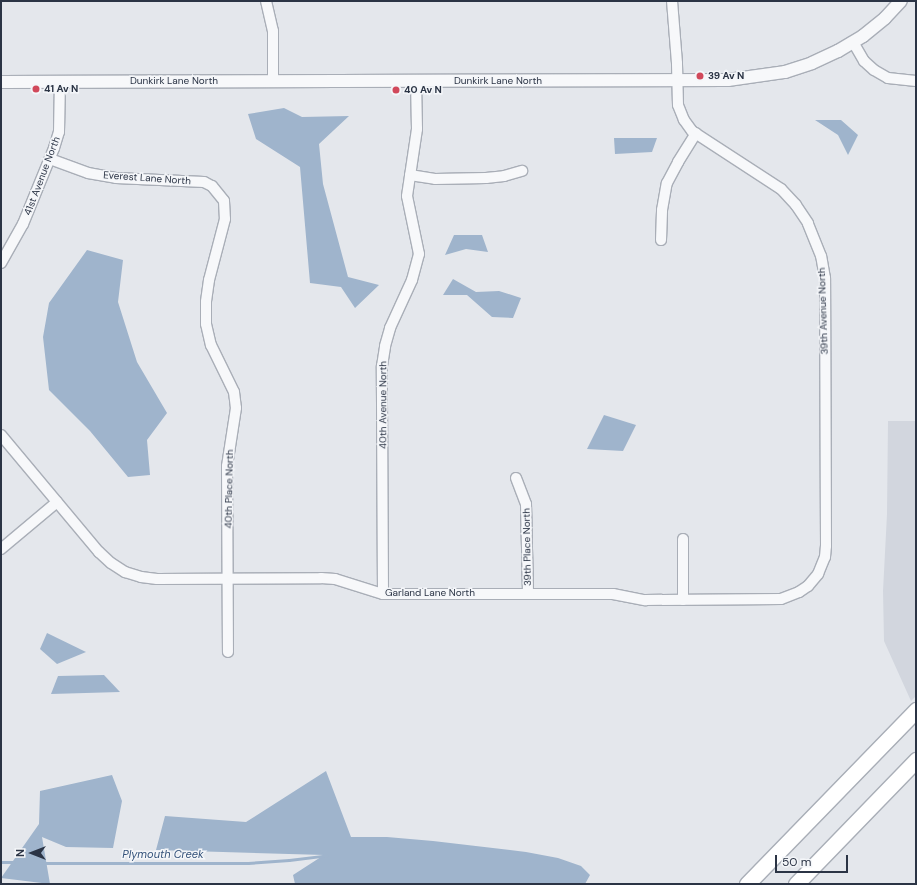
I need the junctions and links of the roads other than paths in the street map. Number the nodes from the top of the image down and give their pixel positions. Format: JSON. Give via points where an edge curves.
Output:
{"nodes":[{"id":1,"x":266,"y":1,"type":"edge"},
{"id":2,"x":672,"y":1,"type":"edge"},
{"id":3,"x":901,"y":1,"type":"edge"},
{"id":4,"x":852,"y":42,"type":"junction"},
{"id":5,"x":678,"y":80,"type":"junction"},
{"id":6,"x":274,"y":81,"type":"junction"},
{"id":7,"x":416,"y":81,"type":"junction"},
{"id":8,"x":916,"y":81,"type":"edge"},
{"id":9,"x":1,"y":82,"type":"edge"},
{"id":10,"x":60,"y":82,"type":"junction"},
{"id":11,"x":696,"y":133,"type":"junction"},
{"id":12,"x":50,"y":159,"type":"junction"},
{"id":13,"x":522,"y":171,"type":"dead end"},
{"id":14,"x":410,"y":175,"type":"junction"},
{"id":15,"x":219,"y":193,"type":"joint"},
{"id":16,"x":661,"y":240,"type":"dead end"},
{"id":17,"x":1,"y":263,"type":"edge"},
{"id":18,"x":1,"y":435,"type":"edge"},
{"id":19,"x":516,"y":478,"type":"dead end"},
{"id":20,"x":57,"y":502,"type":"junction"},
{"id":21,"x":683,"y":538,"type":"dead end"},
{"id":22,"x":1,"y":550,"type":"edge"},
{"id":23,"x":228,"y":578,"type":"junction"},
{"id":24,"x":808,"y":586,"type":"joint"},
{"id":25,"x":383,"y":594,"type":"junction"},
{"id":26,"x":528,"y":594,"type":"junction"},
{"id":27,"x":683,"y":600,"type":"junction"},
{"id":28,"x":228,"y":652,"type":"dead end"},
{"id":29,"x":916,"y":710,"type":"edge"},
{"id":30,"x":916,"y":760,"type":"edge"},
{"id":31,"x":747,"y":884,"type":"edge"},
{"id":32,"x":796,"y":884,"type":"edge"}],
"edges":[{"from":1,"to":6,"type":"street","via":[[273,31]]},
{"from":2,"to":5,"type":"street","name":"39th Avenue North"},
{"from":3,"to":4,"type":"street","name":"Dunkirk Lane North","via":[[885,18]]},
{"from":4,"to":5,"type":"street","name":"Dunkirk Lane North","via":[[812,63],[785,72],[728,80]]},
{"from":4,"to":8,"type":"street","via":[[864,61],[888,78]]},
{"from":5,"to":7,"type":"street","name":"Dunkirk Lane North"},
{"from":5,"to":11,"type":"street","name":"39th Avenue North","via":[[677,98],[680,113]]},
{"from":6,"to":7,"type":"street","name":"Dunkirk Lane North"},
{"from":6,"to":10,"type":"street","name":"Dunkirk Lane North"},
{"from":7,"to":14,"type":"street","name":"40th Avenue North","via":[[417,129]]},
{"from":9,"to":10,"type":"street","name":"Dunkirk Lane North"},
{"from":10,"to":12,"type":"street","name":"41st Avenue North","via":[[59,132]]},
{"from":11,"to":16,"type":"street","via":[[667,183],[662,210]]},
{"from":11,"to":24,"type":"street","name":"39th Avenue North","via":[[781,189],[808,223],[821,256],[825,278],[826,546],[822,568]]},
{"from":12,"to":15,"type":"street","name":"Everest Lane North","via":[[88,173],[116,178],[204,182]]},
{"from":12,"to":17,"type":"street","name":"41st Avenue North","via":[[23,224]]},
{"from":13,"to":14,"type":"street","via":[[486,178],[435,179]]},
{"from":14,"to":25,"type":"street","name":"40th Avenue North","via":[[407,196],[419,254],[412,280],[390,328],[382,366]]},
{"from":15,"to":23,"type":"street","name":"40th Place North","via":[[224,201],[225,219],[209,280],[206,324],[211,345],[234,392],[236,408],[227,466]]},
{"from":18,"to":20,"type":"street"},
{"from":19,"to":26,"type":"street","name":"39th Place North","via":[[526,504]]},
{"from":20,"to":22,"type":"street"},
{"from":20,"to":23,"type":"street","name":"Garland Lane North","via":[[99,552],[126,572],[158,579]]},
{"from":21,"to":27,"type":"street"},
{"from":23,"to":25,"type":"street","name":"Garland Lane North","via":[[335,579]]},
{"from":23,"to":28,"type":"street","name":"40th Place North"},
{"from":24,"to":27,"type":"street","name":"Garland Lane North","via":[[781,599]]},
{"from":25,"to":26,"type":"street","name":"Garland Lane North"},
{"from":26,"to":27,"type":"street","name":"Garland Lane North","via":[[613,594],[646,600]]},
{"from":29,"to":31,"type":"main road"},
{"from":30,"to":32,"type":"main road"}]}
